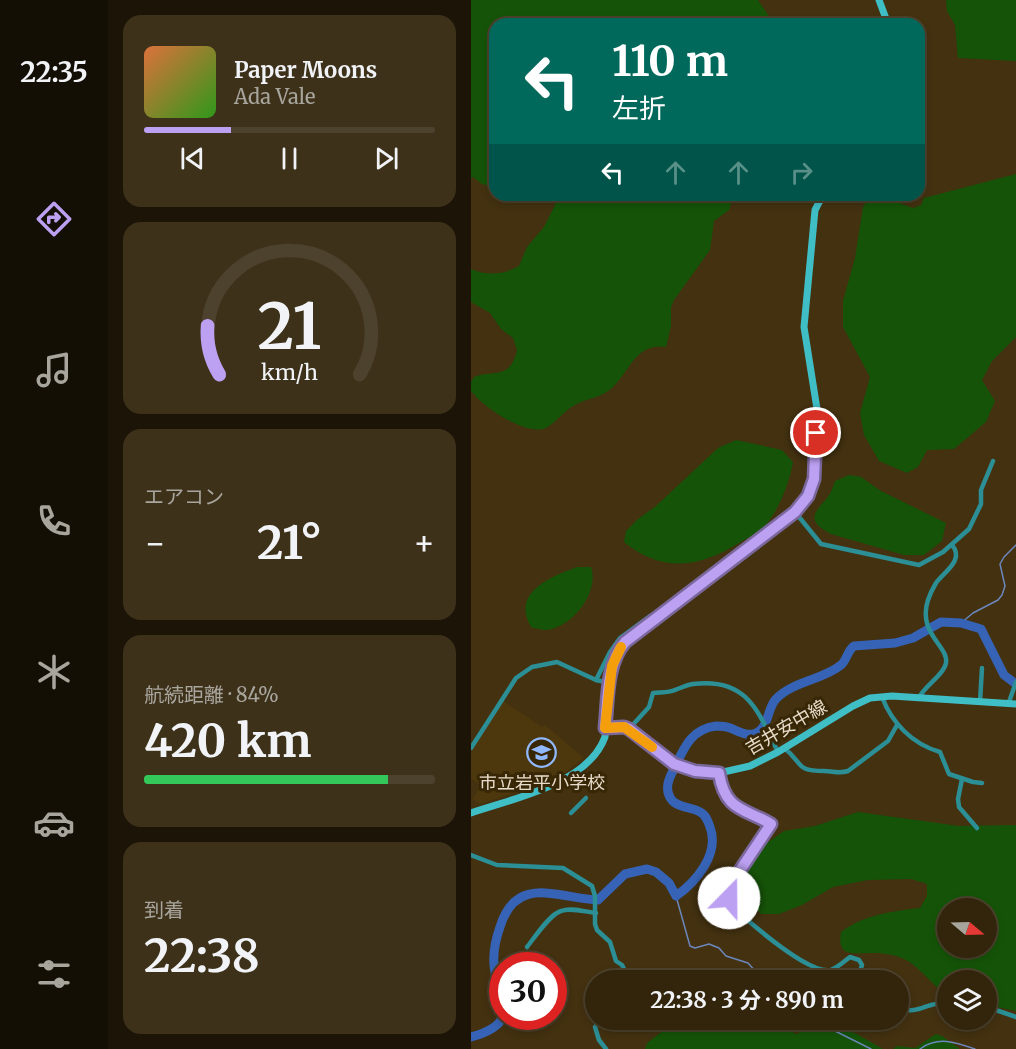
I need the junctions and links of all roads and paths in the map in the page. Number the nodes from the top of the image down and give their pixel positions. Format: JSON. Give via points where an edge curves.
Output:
{"nodes":[{"id":1,"x":879,"y":0,"type":"edge"},
{"id":2,"x":886,"y":18,"type":"edge"},
{"id":3,"x":820,"y":201,"type":"edge"},
{"id":4,"x":993,"y":461,"type":"dead end"},
{"id":5,"x":795,"y":512,"type":"junction"},
{"id":6,"x":952,"y":545,"type":"junction"},
{"id":7,"x":655,"y":619,"type":"junction"},
{"id":8,"x":982,"y":668,"type":"dead end"},
{"id":9,"x":596,"y":680,"type":"junction"},
{"id":10,"x":1016,"y":682,"type":"edge"},
{"id":11,"x":610,"y":683,"type":"junction"},
{"id":12,"x":882,"y":697,"type":"junction"},
{"id":13,"x":918,"y":699,"type":"junction"},
{"id":14,"x":1012,"y":700,"type":"edge"},
{"id":15,"x":980,"y":702,"type":"junction"},
{"id":16,"x":897,"y":725,"type":"junction"},
{"id":17,"x":605,"y":728,"type":"junction"},
{"id":18,"x":629,"y":729,"type":"junction"},
{"id":19,"x":471,"y":748,"type":"edge"},
{"id":20,"x":781,"y":750,"type":"junction"},
{"id":21,"x":719,"y":773,"type":"junction"},
{"id":22,"x":962,"y":779,"type":"junction"},
{"id":23,"x":983,"y":783,"type":"dead end"},
{"id":24,"x":586,"y":798,"type":"dead end"},
{"id":25,"x":471,"y":813,"type":"edge"},
{"id":26,"x":570,"y":813,"type":"dead end"},
{"id":27,"x":977,"y":828,"type":"dead end"},
{"id":28,"x":471,"y":855,"type":"edge"},
{"id":29,"x":596,"y":913,"type":"junction"},
{"id":30,"x":527,"y":947,"type":"dead end"},
{"id":31,"x":626,"y":970,"type":"edge"},
{"id":32,"x":831,"y":970,"type":"edge"},
{"id":33,"x":831,"y":970,"type":"edge"},
{"id":34,"x":860,"y":970,"type":"edge"},
{"id":35,"x":937,"y":1004,"type":"edge"},
{"id":36,"x":997,"y":1010,"type":"edge"},
{"id":37,"x":909,"y":1012,"type":"edge"},
{"id":38,"x":1016,"y":1017,"type":"edge"},
{"id":39,"x":596,"y":1030,"type":"edge"},
{"id":40,"x":606,"y":1049,"type":"edge"}],
"edges":[{"from":1,"to":2,"type":"main road"},
{"from":3,"to":5,"type":"main road","via":[[815,210],[804,327],[817,409],[814,479],[808,496]]},
{"from":4,"to":6,"type":"street","via":[[973,525]]},
{"from":5,"to":6,"type":"street","via":[[821,544],[913,565],[924,563]]},
{"from":5,"to":7,"type":"main road"},
{"from":6,"to":13,"type":"street","via":[[955,560],[937,582],[925,611],[929,628],[947,661]]},
{"from":7,"to":9,"type":"street","via":[[650,616],[619,638]]},
{"from":7,"to":11,"type":"main road","via":[[619,649]]},
{"from":8,"to":15,"type":"street"},
{"from":9,"to":11,"type":"street"},
{"from":9,"to":19,"type":"street","via":[[557,662],[532,667],[516,678]]},
{"from":10,"to":14,"type":"street"},
{"from":11,"to":17,"type":"main road"},
{"from":12,"to":13,"type":"main road","name":"吉井安中線"},
{"from":12,"to":16,"type":"street"},
{"from":12,"to":20,"type":"main road","name":"吉井安中線","via":[[853,706]]},
{"from":13,"to":15,"type":"main road","name":"吉井安中線"},
{"from":14,"to":15,"type":"main road","name":"吉井安中線"},
{"from":16,"to":20,"type":"street","via":[[888,741],[843,773],[812,772]]},
{"from":16,"to":22,"type":"street","via":[[926,748],[940,752],[947,772]]},
{"from":17,"to":18,"type":"main road"},
{"from":17,"to":25,"type":"main road","via":[[599,750],[564,781]]},
{"from":18,"to":20,"type":"street","via":[[649,707],[653,693],[690,684],[728,685],[752,703]]},
{"from":18,"to":21,"type":"main road","name":"吉井安中線","via":[[683,768]]},
{"from":20,"to":21,"type":"main road","name":"吉井安中線","via":[[750,766]]},
{"from":21,"to":33,"type":"street","via":[[731,804],[771,824],[733,881],[727,902],[808,965]]},
{"from":22,"to":23,"type":"street"},
{"from":22,"to":27,"type":"street","via":[[959,807]]},
{"from":24,"to":26,"type":"street"},
{"from":28,"to":29,"type":"street","via":[[497,865],[563,868],[592,886]]},
{"from":29,"to":30,"type":"street","via":[[561,910]]},
{"from":29,"to":31,"type":"street","via":[[597,930]]},
{"from":32,"to":34,"type":"street","via":[[850,957],[859,960]]},
{"from":35,"to":37,"type":"street"},
{"from":36,"to":38,"type":"street"},
{"from":39,"to":40,"type":"street"}]}
